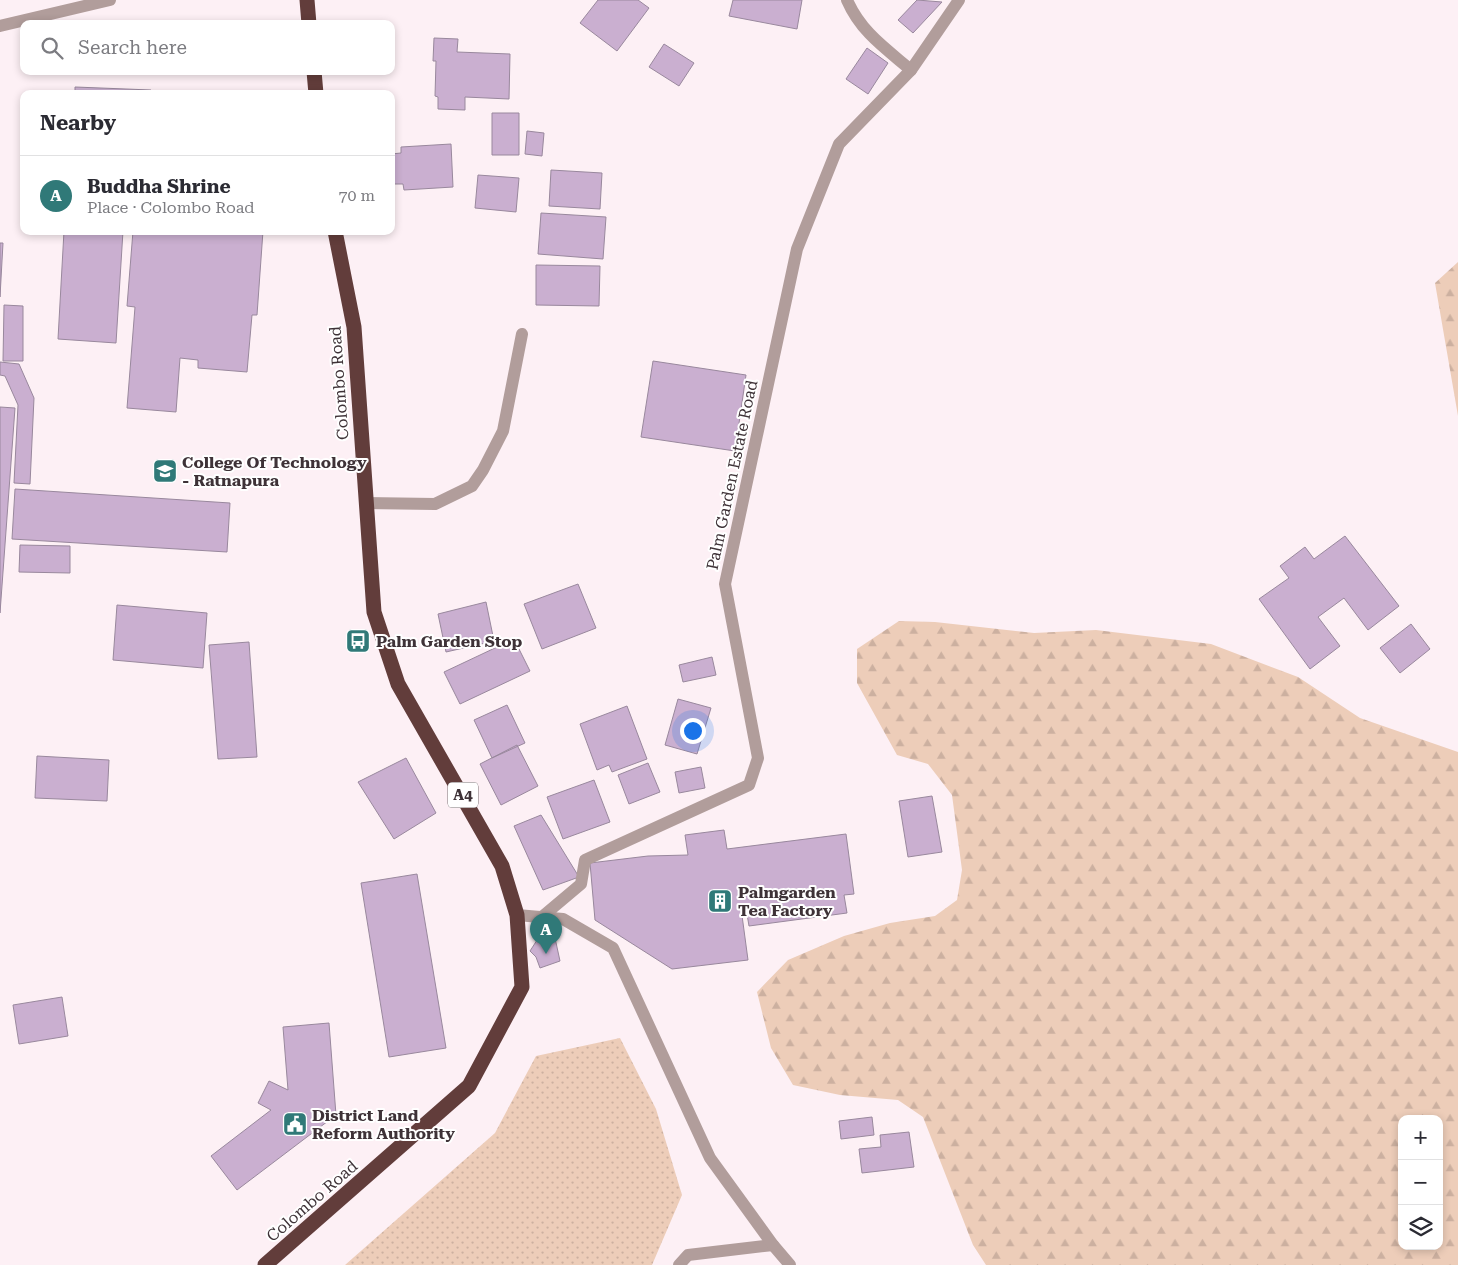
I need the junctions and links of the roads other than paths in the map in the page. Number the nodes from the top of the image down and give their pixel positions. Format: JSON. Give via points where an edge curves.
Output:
{"nodes":[{"id":1,"x":110,"y":0,"type":"edge"},
{"id":2,"x":306,"y":0,"type":"edge"},
{"id":3,"x":847,"y":0,"type":"edge"},
{"id":4,"x":959,"y":0,"type":"edge"},
{"id":5,"x":25,"y":20,"type":"edge"},
{"id":6,"x":308,"y":20,"type":"edge"},
{"id":7,"x":20,"y":21,"type":"edge"},
{"id":8,"x":0,"y":26,"type":"edge"},
{"id":9,"x":912,"y":70,"type":"junction"},
{"id":10,"x":314,"y":75,"type":"edge"},
{"id":11,"x":316,"y":90,"type":"edge"},
{"id":12,"x":336,"y":235,"type":"edge"},
{"id":13,"x":522,"y":334,"type":"dead end"},
{"id":14,"x":365,"y":503,"type":"junction"},
{"id":15,"x":517,"y":915,"type":"junction"},
{"id":16,"x":543,"y":916,"type":"junction"},
{"id":17,"x":772,"y":1245,"type":"junction"},
{"id":18,"x":265,"y":1265,"type":"edge"},
{"id":19,"x":679,"y":1265,"type":"edge"},
{"id":20,"x":790,"y":1265,"type":"edge"}],
"edges":[{"from":1,"to":5,"type":"street"},
{"from":2,"to":6,"type":"highway"},
{"from":3,"to":9,"type":"street","via":[[855,18]]},
{"from":4,"to":9,"type":"street","name":"Palm Garden Estate Road"},
{"from":7,"to":8,"type":"street"},
{"from":9,"to":16,"type":"street","name":"Palm Garden Estate Road","via":[[839,144],[797,248],[725,584],[758,758],[750,785],[585,860],[581,884]]},
{"from":10,"to":11,"type":"highway"},
{"from":12,"to":14,"type":"highway","name":"Colombo Road","number":"A4","via":[[354,326]]},
{"from":13,"to":14,"type":"street","via":[[503,431],[472,486],[435,504]]},
{"from":14,"to":15,"type":"highway","name":"Colombo Road","number":"A4","via":[[374,612],[398,684],[502,866]]},
{"from":15,"to":16,"type":"street"},
{"from":15,"to":18,"type":"highway","name":"Colombo Road","number":"A4","via":[[522,986],[468,1086]]},
{"from":16,"to":17,"type":"street","via":[[564,919],[613,948],[710,1158]]},
{"from":17,"to":19,"type":"street","via":[[688,1255]]},
{"from":17,"to":20,"type":"street"}]}
